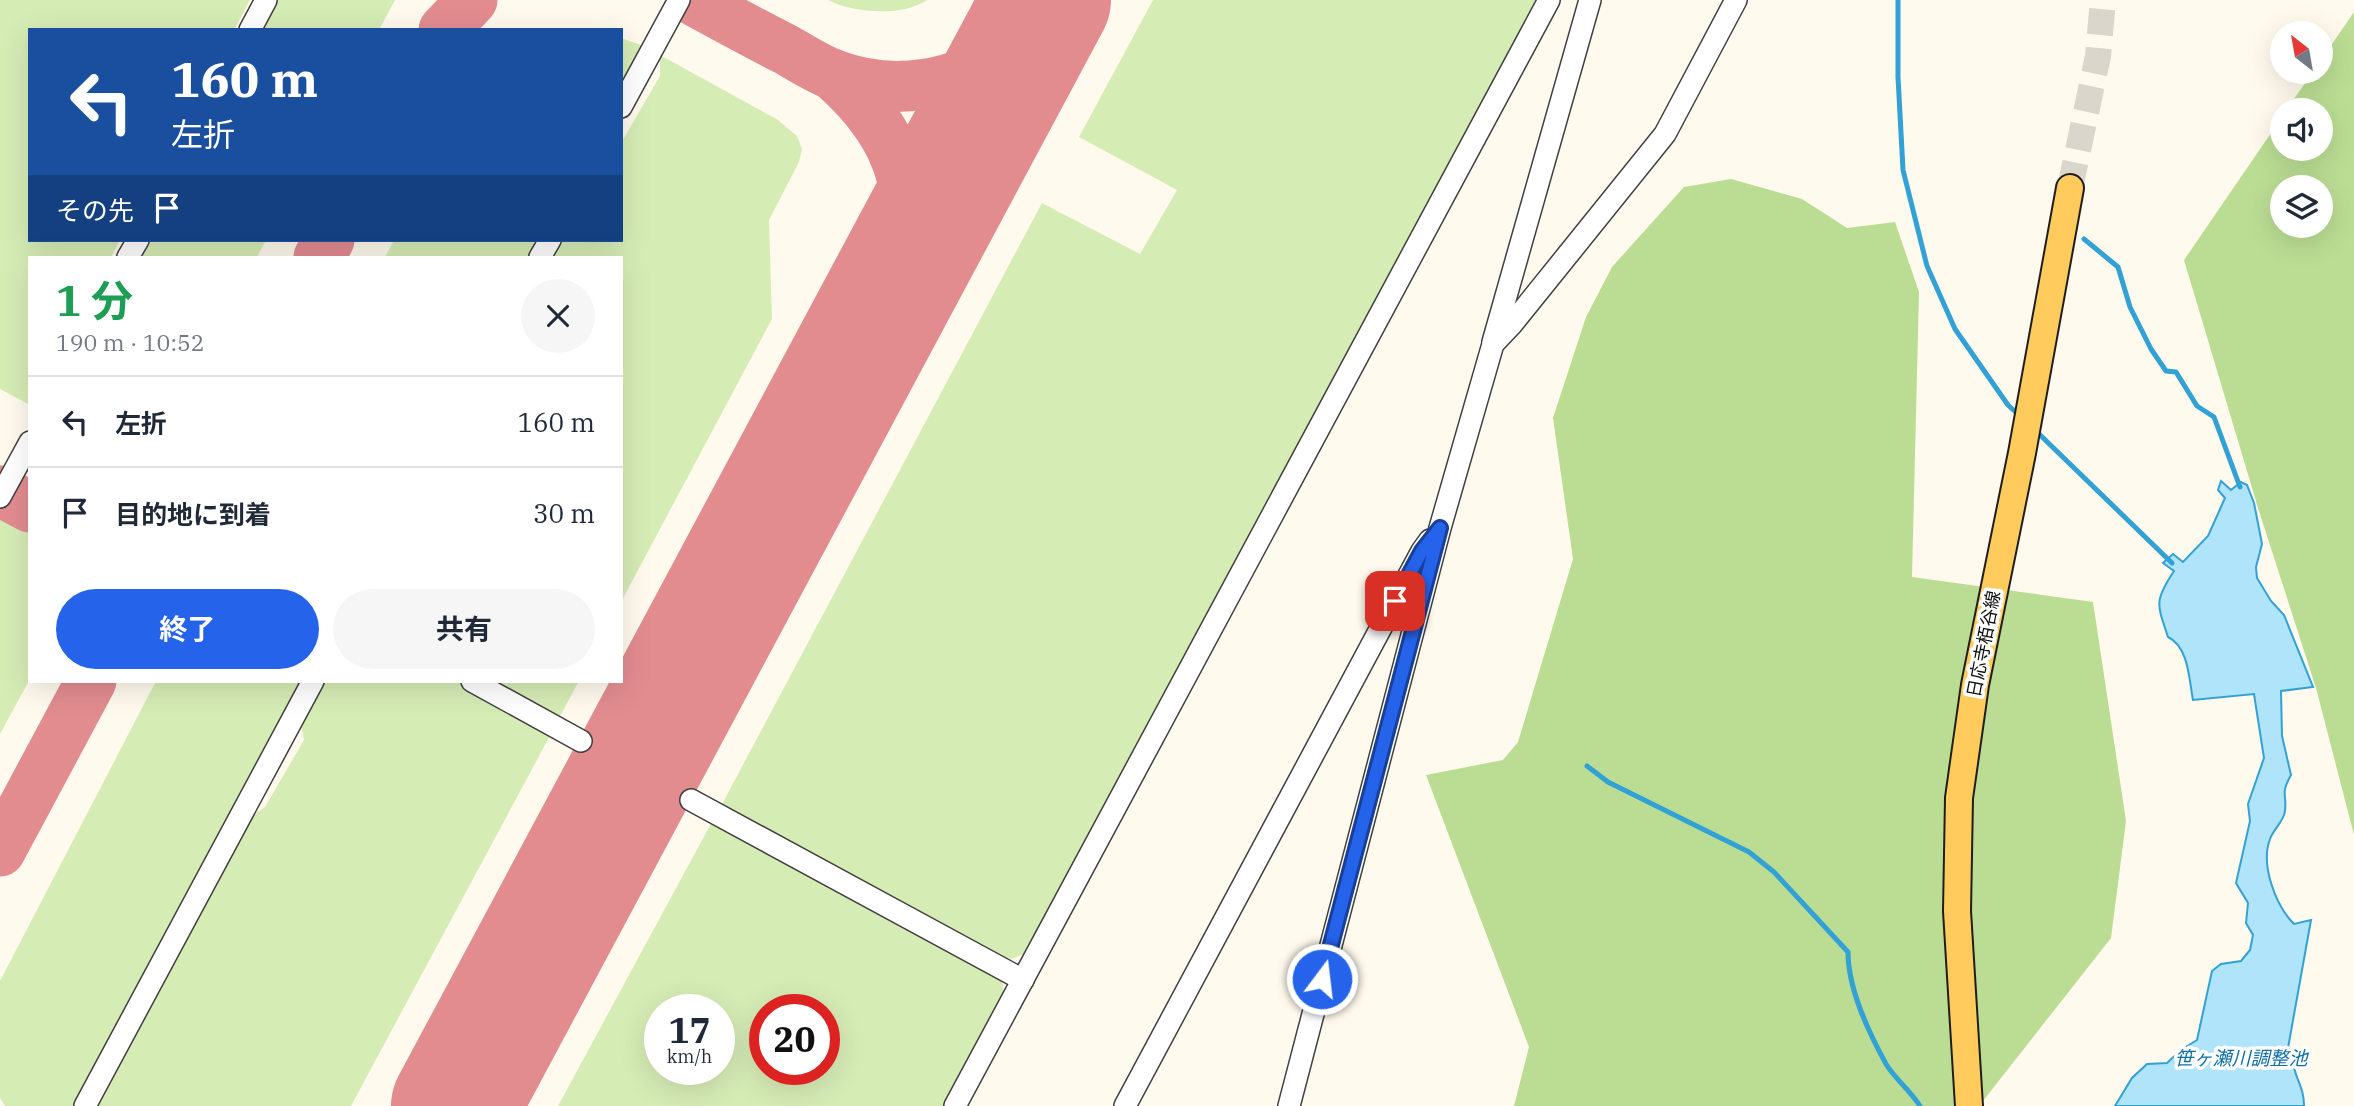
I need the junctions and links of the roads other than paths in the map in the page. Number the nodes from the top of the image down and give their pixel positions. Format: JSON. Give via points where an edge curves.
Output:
{"nodes":[{"id":1,"x":266,"y":0,"type":"edge"},
{"id":2,"x":679,"y":0,"type":"edge"},
{"id":3,"x":1549,"y":0,"type":"edge"},
{"id":4,"x":1590,"y":0,"type":"edge"},
{"id":5,"x":1736,"y":0,"type":"edge"},
{"id":6,"x":251,"y":28,"type":"edge"},
{"id":7,"x":623,"y":103,"type":"edge"},
{"id":8,"x":2070,"y":188,"type":"tunnel mouth"},
{"id":9,"x":1493,"y":344,"type":"junction"},
{"id":10,"x":28,"y":447,"type":"edge"},
{"id":11,"x":0,"y":497,"type":"edge"},
{"id":12,"x":1440,"y":528,"type":"junction"},
{"id":13,"x":312,"y":683,"type":"edge"},
{"id":14,"x":476,"y":683,"type":"edge"},
{"id":15,"x":581,"y":741,"type":"dead end"},
{"id":16,"x":691,"y":800,"type":"dead end"},
{"id":17,"x":1023,"y":980,"type":"junction"},
{"id":18,"x":85,"y":1106,"type":"edge"},
{"id":19,"x":955,"y":1106,"type":"edge"},
{"id":20,"x":1125,"y":1106,"type":"edge"},
{"id":21,"x":1289,"y":1106,"type":"edge"},
{"id":22,"x":1969,"y":1106,"type":"edge"}],
"edges":[{"from":1,"to":6,"type":"lane"},
{"from":2,"to":7,"type":"lane"},
{"from":3,"to":17,"type":"lane"},
{"from":4,"to":9,"type":"lane"},
{"from":5,"to":9,"type":"lane","via":[[1665,134]]},
{"from":8,"to":22,"type":"main road","name":"日応寺栢谷線","via":[[1962,773],[1957,911]]},
{"from":9,"to":12,"type":"lane"},
{"from":10,"to":11,"type":"lane"},
{"from":12,"to":20,"type":"lane","via":[[1422,551]]},
{"from":12,"to":21,"type":"lane"},
{"from":13,"to":18,"type":"lane"},
{"from":14,"to":15,"type":"lane"},
{"from":16,"to":17,"type":"lane"},
{"from":17,"to":19,"type":"lane"}]}
